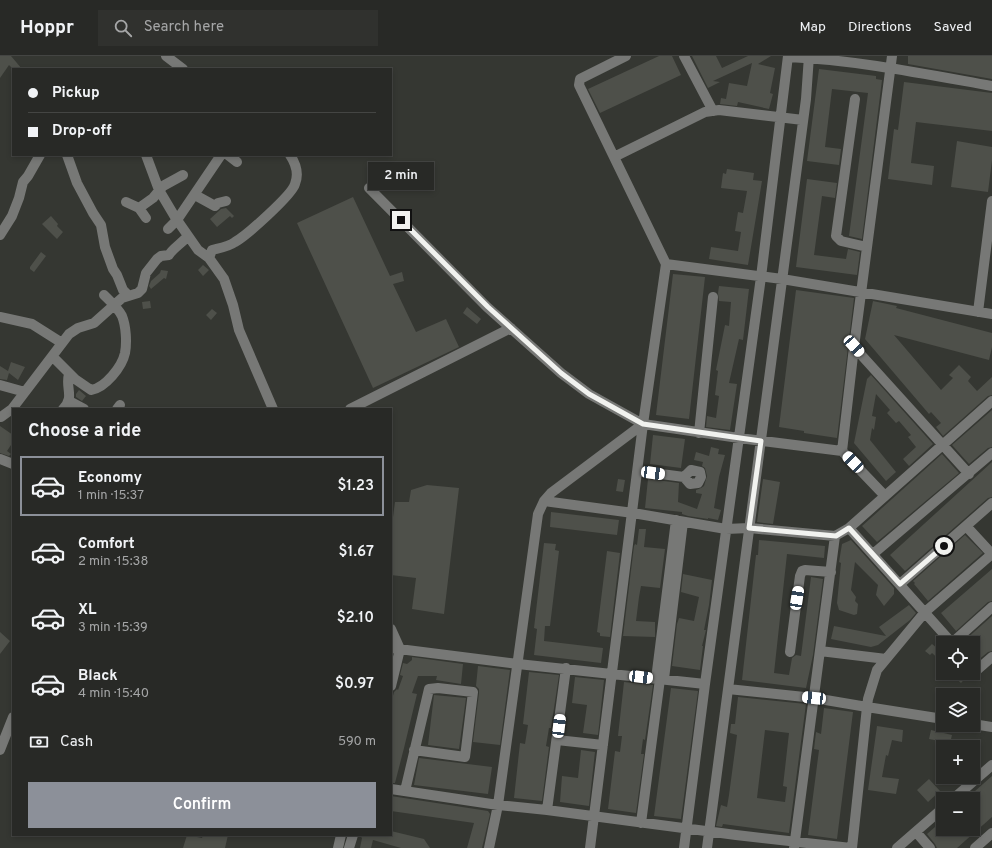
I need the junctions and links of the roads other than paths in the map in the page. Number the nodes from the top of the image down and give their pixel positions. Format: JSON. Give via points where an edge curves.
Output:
{"nodes":[{"id":1,"x":166,"y":56,"type":"edge"},
{"id":2,"x":626,"y":56,"type":"edge"},
{"id":3,"x":684,"y":56,"type":"edge"},
{"id":4,"x":892,"y":56,"type":"edge"},
{"id":5,"x":788,"y":57,"type":"edge"},
{"id":6,"x":809,"y":57,"type":"edge"},
{"id":7,"x":182,"y":68,"type":"edge"},
{"id":8,"x":890,"y":68,"type":"junction"},
{"id":9,"x":992,"y":86,"type":"edge"},
{"id":10,"x":855,"y":99,"type":"dead end"},
{"id":11,"x":713,"y":111,"type":"junction"},
{"id":12,"x":781,"y":117,"type":"junction"},
{"id":13,"x":803,"y":120,"type":"junction"},
{"id":14,"x":39,"y":156,"type":"edge"},
{"id":15,"x":67,"y":156,"type":"edge"},
{"id":16,"x":146,"y":156,"type":"edge"},
{"id":17,"x":221,"y":156,"type":"edge"},
{"id":18,"x":229,"y":156,"type":"edge"},
{"id":19,"x":291,"y":156,"type":"edge"},
{"id":20,"x":614,"y":157,"type":"junction"},
{"id":21,"x":237,"y":162,"type":"dead end"},
{"id":22,"x":182,"y":175,"type":"dead end"},
{"id":23,"x":369,"y":188,"type":"dead end"},
{"id":24,"x":159,"y":190,"type":"junction"},
{"id":25,"x":195,"y":195,"type":"junction"},
{"id":26,"x":226,"y":201,"type":"dead end"},
{"id":27,"x":126,"y":202,"type":"dead end"},
{"id":28,"x":992,"y":203,"type":"edge"},
{"id":29,"x":139,"y":208,"type":"junction"},
{"id":30,"x":146,"y":218,"type":"dead end"},
{"id":31,"x":177,"y":220,"type":"junction"},
{"id":32,"x":168,"y":229,"type":"dead end"},
{"id":33,"x":0,"y":235,"type":"edge"},
{"id":34,"x":188,"y":236,"type":"junction"},
{"id":35,"x":867,"y":247,"type":"junction"},
{"id":36,"x":209,"y":258,"type":"junction"},
{"id":37,"x":666,"y":264,"type":"junction"},
{"id":38,"x":761,"y":277,"type":"junction"},
{"id":39,"x":782,"y":279,"type":"junction"},
{"id":40,"x":861,"y":292,"type":"junction"},
{"id":41,"x":104,"y":295,"type":"dead end"},
{"id":42,"x":129,"y":296,"type":"junction"},
{"id":43,"x":713,"y":297,"type":"dead end"},
{"id":44,"x":114,"y":305,"type":"junction"},
{"id":45,"x":978,"y":312,"type":"junction"},
{"id":46,"x":992,"y":314,"type":"edge"},
{"id":47,"x":0,"y":317,"type":"edge"},
{"id":48,"x":511,"y":328,"type":"junction"},
{"id":49,"x":62,"y":343,"type":"junction"},
{"id":50,"x":854,"y":346,"type":"junction"},
{"id":51,"x":53,"y":357,"type":"junction"},
{"id":52,"x":70,"y":374,"type":"junction"},
{"id":53,"x":0,"y":385,"type":"edge"},
{"id":54,"x":25,"y":392,"type":"junction"},
{"id":55,"x":992,"y":401,"type":"edge"},
{"id":56,"x":66,"y":405,"type":"edge"},
{"id":57,"x":13,"y":408,"type":"edge"},
{"id":58,"x":80,"y":408,"type":"edge"},
{"id":59,"x":273,"y":408,"type":"edge"},
{"id":60,"x":352,"y":408,"type":"edge"},
{"id":61,"x":12,"y":410,"type":"edge"},
{"id":62,"x":1,"y":417,"type":"dead end"},
{"id":63,"x":643,"y":424,"type":"junction"},
{"id":64,"x":700,"y":432,"type":"junction"},
{"id":65,"x":739,"y":438,"type":"junction"},
{"id":66,"x":761,"y":441,"type":"junction"},
{"id":67,"x":942,"y":445,"type":"junction"},
{"id":68,"x":842,"y":451,"type":"junction"},
{"id":69,"x":992,"y":453,"type":"edge"},
{"id":70,"x":0,"y":459,"type":"edge"},
{"id":71,"x":12,"y":464,"type":"edge"},
{"id":72,"x":638,"y":470,"type":"junction"},
{"id":73,"x":969,"y":474,"type":"junction"},
{"id":74,"x":684,"y":477,"type":"dead end"},
{"id":75,"x":885,"y":496,"type":"junction"},
{"id":76,"x":544,"y":501,"type":"junction"},
{"id":77,"x":992,"y":503,"type":"edge"},
{"id":78,"x":633,"y":513,"type":"junction"},
{"id":79,"x":680,"y":521,"type":"junction"},
{"id":80,"x":966,"y":526,"type":"junction"},
{"id":81,"x":749,"y":528,"type":"junction"},
{"id":82,"x":849,"y":528,"type":"junction"},
{"id":83,"x":726,"y":529,"type":"junction"},
{"id":84,"x":836,"y":536,"type":"junction"},
{"id":85,"x":873,"y":554,"type":"junction"},
{"id":86,"x":992,"y":554,"type":"edge"},
{"id":87,"x":831,"y":572,"type":"junction"},
{"id":88,"x":900,"y":584,"type":"junction"},
{"id":89,"x":992,"y":607,"type":"edge"},
{"id":90,"x":925,"y":612,"type":"junction"},
{"id":91,"x":392,"y":633,"type":"edge"},
{"id":92,"x":946,"y":636,"type":"edge"},
{"id":93,"x":960,"y":636,"type":"edge"},
{"id":94,"x":396,"y":648,"type":"edge"},
{"id":95,"x":790,"y":652,"type":"dead end"},
{"id":96,"x":820,"y":652,"type":"junction"},
{"id":97,"x":992,"y":657,"type":"edge"},
{"id":98,"x":886,"y":659,"type":"junction"},
{"id":99,"x":518,"y":664,"type":"junction"},
{"id":100,"x":980,"y":667,"type":"edge"},
{"id":101,"x":566,"y":668,"type":"junction"},
{"id":102,"x":612,"y":673,"type":"junction"},
{"id":103,"x":392,"y":678,"type":"edge"},
{"id":104,"x":660,"y":679,"type":"junction"},
{"id":105,"x":705,"y":684,"type":"junction"},
{"id":106,"x":728,"y":689,"type":"junction"},
{"id":107,"x":814,"y":698,"type":"junction"},
{"id":108,"x":867,"y":707,"type":"junction"},
{"id":109,"x":936,"y":718,"type":"edge"},
{"id":110,"x":12,"y":720,"type":"edge"},
{"id":111,"x":980,"y":725,"type":"edge"},
{"id":112,"x":992,"y":727,"type":"edge"},
{"id":113,"x":558,"y":740,"type":"junction"},
{"id":114,"x":603,"y":745,"type":"junction"},
{"id":115,"x":0,"y":750,"type":"edge"},
{"id":116,"x":414,"y":750,"type":"junction"},
{"id":117,"x":992,"y":765,"type":"edge"},
{"id":118,"x":392,"y":789,"type":"edge"},
{"id":119,"x":405,"y":791,"type":"junction"},
{"id":120,"x":961,"y":792,"type":"edge"},
{"id":121,"x":498,"y":805,"type":"junction"},
{"id":122,"x":547,"y":810,"type":"junction"},
{"id":123,"x":936,"y":814,"type":"edge"},
{"id":124,"x":595,"y":816,"type":"junction"},
{"id":125,"x":641,"y":823,"type":"junction"},
{"id":126,"x":686,"y":829,"type":"junction"},
{"id":127,"x":709,"y":832,"type":"junction"},
{"id":128,"x":916,"y":832,"type":"junction"},
{"id":129,"x":992,"y":833,"type":"edge"},
{"id":130,"x":341,"y":836,"type":"edge"},
{"id":131,"x":353,"y":836,"type":"edge"},
{"id":132,"x":795,"y":845,"type":"edge"},
{"id":133,"x":338,"y":848,"type":"edge"},
{"id":134,"x":349,"y":848,"type":"edge"},
{"id":135,"x":489,"y":848,"type":"edge"},
{"id":136,"x":590,"y":848,"type":"edge"},
{"id":137,"x":684,"y":848,"type":"edge"},
{"id":138,"x":707,"y":848,"type":"edge"},
{"id":139,"x":852,"y":848,"type":"edge"},
{"id":140,"x":897,"y":848,"type":"edge"},
{"id":141,"x":930,"y":848,"type":"edge"},
{"id":142,"x":975,"y":848,"type":"edge"}],
"edges":[{"from":1,"to":7,"type":"street"},
{"from":2,"to":20,"type":"street","via":[[580,79],[579,82]]},
{"from":3,"to":11,"type":"street"},
{"from":4,"to":8,"type":"street"},
{"from":5,"to":6,"type":"street"},
{"from":5,"to":12,"type":"street"},
{"from":6,"to":8,"type":"street"},
{"from":6,"to":13,"type":"street"},
{"from":8,"to":9,"type":"street"},
{"from":8,"to":35,"type":"street"},
{"from":10,"to":35,"type":"street","via":[[836,236],[841,241]]},
{"from":11,"to":12,"type":"street"},
{"from":11,"to":20,"type":"street","via":[[705,112]]},
{"from":12,"to":13,"type":"street"},
{"from":12,"to":38,"type":"street"},
{"from":13,"to":39,"type":"street"},
{"from":14,"to":33,"type":"street","via":[[23,182],[12,216]]},
{"from":15,"to":42,"type":"street","via":[[77,183],[101,226],[113,269]]},
{"from":16,"to":24,"type":"street"},
{"from":17,"to":25,"type":"street"},
{"from":18,"to":21,"type":"street"},
{"from":19,"to":36,"type":"street","via":[[297,174],[295,186],[245,236],[234,244],[212,250]]},
{"from":20,"to":37,"type":"street"},
{"from":22,"to":24,"type":"street"},
{"from":23,"to":48,"type":"street"},
{"from":24,"to":29,"type":"street"},
{"from":24,"to":31,"type":"street"},
{"from":25,"to":26,"type":"street","via":[[215,206]]},
{"from":25,"to":31,"type":"street"},
{"from":27,"to":29,"type":"street"},
{"from":28,"to":45,"type":"street"},
{"from":29,"to":30,"type":"street"},
{"from":31,"to":32,"type":"street"},
{"from":31,"to":34,"type":"street"},
{"from":34,"to":36,"type":"street","via":[[198,250]]},
{"from":34,"to":42,"type":"street","via":[[169,255],[157,259],[146,273],[142,289]]},
{"from":35,"to":40,"type":"street"},
{"from":36,"to":59,"type":"street","via":[[224,279],[240,330]]},
{"from":37,"to":38,"type":"street"},
{"from":37,"to":63,"type":"street"},
{"from":38,"to":39,"type":"street"},
{"from":38,"to":65,"type":"street"},
{"from":39,"to":40,"type":"street"},
{"from":39,"to":66,"type":"street"},
{"from":40,"to":45,"type":"street"},
{"from":40,"to":50,"type":"street"},
{"from":41,"to":44,"type":"street"},
{"from":42,"to":44,"type":"street"},
{"from":43,"to":64,"type":"street"},
{"from":44,"to":49,"type":"street","via":[[94,323],[73,331]]},
{"from":44,"to":52,"type":"street","via":[[122,315],[125,325],[125,354],[119,365],[104,384],[91,390]]},
{"from":45,"to":46,"type":"street"},
{"from":47,"to":49,"type":"street","via":[[32,324]]},
{"from":48,"to":60,"type":"street"},
{"from":48,"to":63,"type":"street","via":[[561,373],[589,394]]},
{"from":49,"to":51,"type":"street"},
{"from":50,"to":67,"type":"street"},
{"from":50,"to":68,"type":"street"},
{"from":51,"to":52,"type":"street"},
{"from":51,"to":54,"type":"street"},
{"from":52,"to":56,"type":"street","via":[[70,396]]},
{"from":53,"to":54,"type":"street"},
{"from":54,"to":57,"type":"street"},
{"from":55,"to":67,"type":"street"},
{"from":56,"to":58,"type":"street"},
{"from":61,"to":62,"type":"street"},
{"from":63,"to":64,"type":"street"},
{"from":63,"to":72,"type":"street"},
{"from":63,"to":76,"type":"street","via":[[551,493]]},
{"from":64,"to":65,"type":"street"},
{"from":65,"to":66,"type":"street"},
{"from":65,"to":83,"type":"street"},
{"from":66,"to":68,"type":"street"},
{"from":66,"to":81,"type":"street"},
{"from":67,"to":73,"type":"street"},
{"from":67,"to":75,"type":"street"},
{"from":68,"to":75,"type":"street"},
{"from":69,"to":73,"type":"street"},
{"from":70,"to":71,"type":"street"},
{"from":72,"to":74,"type":"street"},
{"from":72,"to":78,"type":"street"},
{"from":73,"to":85,"type":"street"},
{"from":75,"to":82,"type":"street"},
{"from":76,"to":78,"type":"street"},
{"from":76,"to":99,"type":"street","via":[[538,514]]},
{"from":77,"to":80,"type":"street"},
{"from":78,"to":79,"type":"street"},
{"from":78,"to":102,"type":"street"},
{"from":79,"to":83,"type":"street"},
{"from":79,"to":104,"type":"street"},
{"from":80,"to":86,"type":"street"},
{"from":80,"to":88,"type":"street"},
{"from":81,"to":83,"type":"street"},
{"from":81,"to":84,"type":"street"},
{"from":81,"to":106,"type":"street"},
{"from":82,"to":84,"type":"street"},
{"from":82,"to":85,"type":"street"},
{"from":83,"to":105,"type":"street"},
{"from":84,"to":87,"type":"street"},
{"from":85,"to":88,"type":"street"},
{"from":86,"to":90,"type":"street"},
{"from":87,"to":95,"type":"street","via":[[802,571]]},
{"from":87,"to":96,"type":"street"},
{"from":88,"to":90,"type":"street"},
{"from":89,"to":93,"type":"street"},
{"from":90,"to":92,"type":"street"},
{"from":90,"to":98,"type":"street"},
{"from":91,"to":94,"type":"street"},
{"from":94,"to":99,"type":"street"},
{"from":94,"to":103,"type":"street"},
{"from":96,"to":98,"type":"street"},
{"from":96,"to":107,"type":"street"},
{"from":97,"to":100,"type":"street"},
{"from":98,"to":108,"type":"street","via":[[877,670]]},
{"from":99,"to":101,"type":"street"},
{"from":99,"to":121,"type":"street"},
{"from":101,"to":102,"type":"street"},
{"from":101,"to":113,"type":"street"},
{"from":102,"to":104,"type":"street"},
{"from":102,"to":114,"type":"street"},
{"from":104,"to":105,"type":"street"},
{"from":104,"to":125,"type":"street"},
{"from":105,"to":126,"type":"street"},
{"from":106,"to":107,"type":"street"},
{"from":106,"to":127,"type":"street"},
{"from":107,"to":108,"type":"street"},
{"from":107,"to":132,"type":"street"},
{"from":108,"to":109,"type":"street"},
{"from":108,"to":139,"type":"street"},
{"from":110,"to":115,"type":"street"},
{"from":111,"to":112,"type":"street"},
{"from":113,"to":114,"type":"street"},
{"from":113,"to":122,"type":"street"},
{"from":114,"to":124,"type":"street"},
{"from":116,"to":116,"type":"street","via":[[429,689],[472,692],[465,757]]},
{"from":116,"to":119,"type":"street"},
{"from":117,"to":120,"type":"street"},
{"from":118,"to":119,"type":"street"},
{"from":119,"to":121,"type":"street"},
{"from":121,"to":122,"type":"street"},
{"from":121,"to":135,"type":"street"},
{"from":122,"to":124,"type":"street"},
{"from":123,"to":128,"type":"street"},
{"from":124,"to":125,"type":"street"},
{"from":124,"to":136,"type":"street"},
{"from":125,"to":126,"type":"street"},
{"from":126,"to":127,"type":"street"},
{"from":126,"to":137,"type":"street"},
{"from":127,"to":132,"type":"street"},
{"from":127,"to":138,"type":"street"},
{"from":128,"to":140,"type":"street"},
{"from":128,"to":141,"type":"street"},
{"from":129,"to":142,"type":"street"},
{"from":130,"to":133,"type":"street"},
{"from":131,"to":134,"type":"street"},
{"from":132,"to":139,"type":"street"}]}
